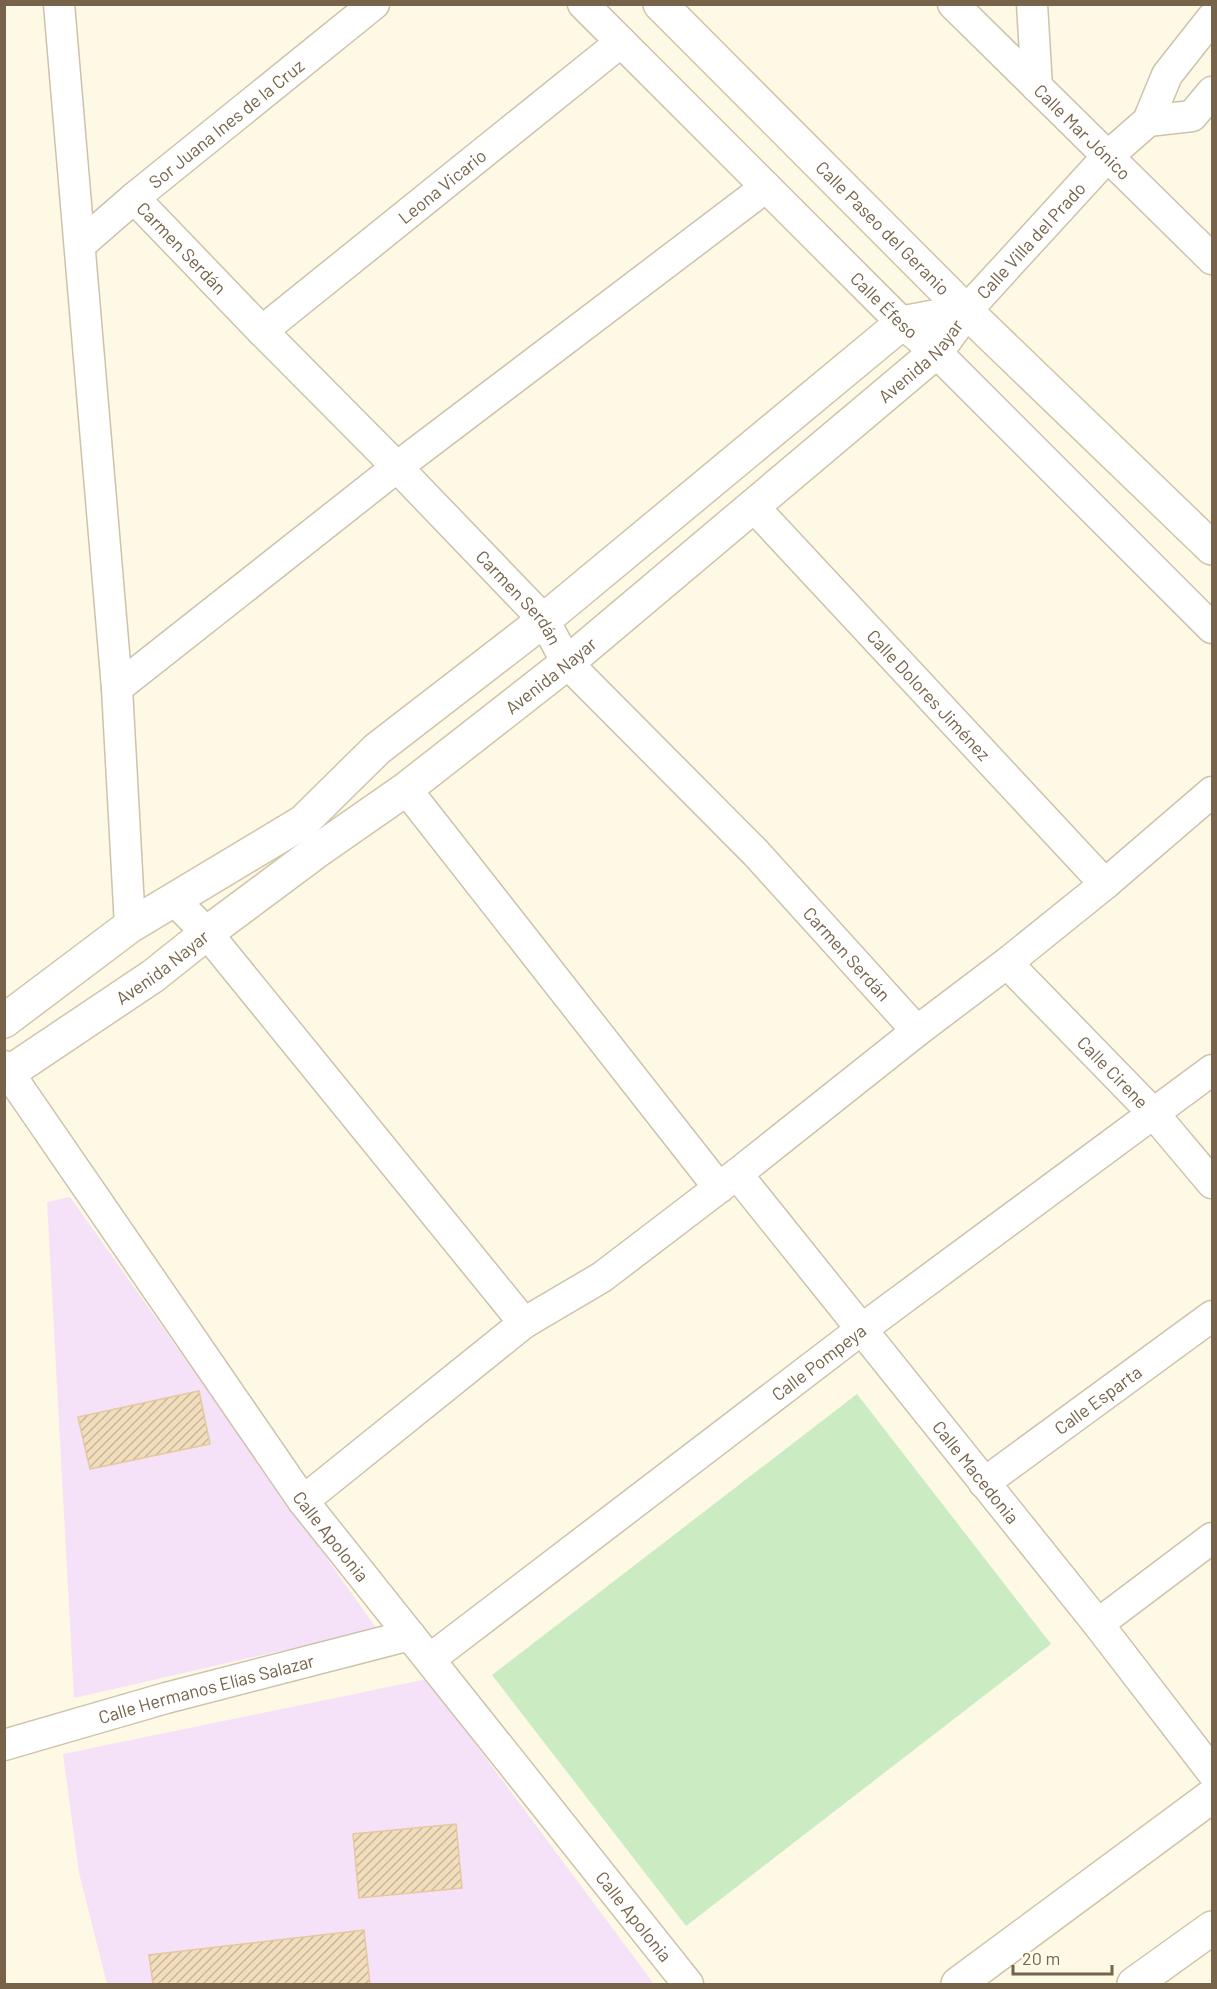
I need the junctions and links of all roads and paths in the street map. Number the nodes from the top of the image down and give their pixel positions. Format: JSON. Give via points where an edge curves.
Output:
{"nodes":[{"id":1,"x":59,"y":4,"type":"edge"},
{"id":2,"x":374,"y":4,"type":"edge"},
{"id":3,"x":583,"y":4,"type":"edge"},
{"id":4,"x":660,"y":4,"type":"edge"},
{"id":5,"x":953,"y":4,"type":"edge"},
{"id":6,"x":1032,"y":4,"type":"edge"},
{"id":7,"x":1212,"y":18,"type":"edge"},
{"id":8,"x":621,"y":42,"type":"junction"},
{"id":9,"x":1037,"y":87,"type":"junction"},
{"id":10,"x":1212,"y":92,"type":"edge"},
{"id":11,"x":1148,"y":121,"type":"junction"},
{"id":12,"x":1107,"y":157,"type":"junction"},
{"id":13,"x":766,"y":187,"type":"junction"},
{"id":14,"x":134,"y":198,"type":"junction"},
{"id":15,"x":80,"y":245,"type":"junction"},
{"id":16,"x":1212,"y":259,"type":"edge"},
{"id":17,"x":966,"y":311,"type":"junction"},
{"id":18,"x":902,"y":323,"type":"junction"},
{"id":19,"x":262,"y":331,"type":"junction"},
{"id":20,"x":936,"y":352,"type":"junction"},
{"id":21,"x":398,"y":467,"type":"junction"},
{"id":22,"x":753,"y":506,"type":"junction"},
{"id":23,"x":1212,"y":548,"type":"edge"},
{"id":24,"x":544,"y":620,"type":"junction"},
{"id":25,"x":1212,"y":628,"type":"edge"},
{"id":26,"x":567,"y":663,"type":"junction"},
{"id":27,"x":117,"y":688,"type":"junction"},
{"id":28,"x":406,"y":789,"type":"junction"},
{"id":29,"x":1212,"y":792,"type":"edge"},
{"id":30,"x":1105,"y":884,"type":"junction"},
{"id":31,"x":174,"y":900,"type":"junction"},
{"id":32,"x":130,"y":927,"type":"junction"},
{"id":33,"x":207,"y":933,"type":"junction"},
{"id":34,"x":1007,"y":963,"type":"junction"},
{"id":35,"x":4,"y":1021,"type":"edge"},
{"id":36,"x":917,"y":1031,"type":"junction"},
{"id":37,"x":1212,"y":1071,"type":"edge"},
{"id":38,"x":6,"y":1072,"type":"edge"},
{"id":39,"x":1154,"y":1114,"type":"junction"},
{"id":40,"x":728,"y":1181,"type":"junction"},
{"id":41,"x":1212,"y":1184,"type":"edge"},
{"id":42,"x":1212,"y":1316,"type":"edge"},
{"id":43,"x":524,"y":1323,"type":"junction"},
{"id":44,"x":862,"y":1329,"type":"junction"},
{"id":45,"x":984,"y":1483,"type":"junction"},
{"id":46,"x":303,"y":1501,"type":"junction"},
{"id":47,"x":1212,"y":1538,"type":"edge"},
{"id":48,"x":1098,"y":1624,"type":"junction"},
{"id":49,"x":410,"y":1635,"type":"junction"},
{"id":50,"x":430,"y":1659,"type":"junction"},
{"id":51,"x":4,"y":1745,"type":"edge"},
{"id":52,"x":1212,"y":1772,"type":"edge"},
{"id":53,"x":1212,"y":1796,"type":"edge"},
{"id":54,"x":1212,"y":1928,"type":"edge"},
{"id":55,"x":688,"y":1984,"type":"edge"},
{"id":56,"x":958,"y":1984,"type":"edge"},
{"id":57,"x":1134,"y":1984,"type":"edge"}],
"edges":[{"from":1,"to":15,"type":"street"},
{"from":2,"to":14,"type":"street","name":"Sor Juana Ines de la Cruz"},
{"from":3,"to":8,"type":"street","name":"Calle Éfeso"},
{"from":4,"to":17,"type":"street","name":"Calle Paseo del Geranio"},
{"from":5,"to":9,"type":"street","name":"Calle Mar Jónico"},
{"from":6,"to":9,"type":"street"},
{"from":7,"to":11,"type":"street","name":"Calle Villa del Prado","via":[[1167,75]]},
{"from":8,"to":13,"type":"street","name":"Calle Éfeso"},
{"from":8,"to":19,"type":"street","name":"Leona Vicario"},
{"from":9,"to":12,"type":"street","name":"Calle Mar Jónico"},
{"from":10,"to":11,"type":"street","via":[[1192,116]]},
{"from":11,"to":12,"type":"street","name":"Calle Villa del Prado"},
{"from":12,"to":16,"type":"street","name":"Calle Mar Jónico"},
{"from":12,"to":17,"type":"street","name":"Calle Villa del Prado"},
{"from":13,"to":18,"type":"street","name":"Calle Éfeso"},
{"from":13,"to":21,"type":"street"},
{"from":14,"to":15,"type":"street","name":"Sor Juana Ines de la Cruz"},
{"from":14,"to":19,"type":"street","name":"Carmen Serdán"},
{"from":15,"to":27,"type":"street"},
{"from":17,"to":18,"type":"street","name":"Avenida Nayar"},
{"from":17,"to":20,"type":"street","name":"Avenida Nayar"},
{"from":17,"to":23,"type":"street","name":"Calle Paseo del Geranio"},
{"from":18,"to":20,"type":"street","name":"Calle Éfeso"},
{"from":18,"to":24,"type":"street","name":"Avenida Nayar"},
{"from":19,"to":21,"type":"street","name":"Carmen Serdán"},
{"from":20,"to":22,"type":"street","name":"Avenida Nayar"},
{"from":20,"to":25,"type":"street","name":"Calle Éfeso"},
{"from":21,"to":24,"type":"street","name":"Carmen Serdán"},
{"from":21,"to":27,"type":"street"},
{"from":22,"to":26,"type":"street","name":"Avenida Nayar"},
{"from":22,"to":30,"type":"street","name":"Calle Dolores Jiménez"},
{"from":24,"to":26,"type":"street","name":"Carmen Serdán"},
{"from":24,"to":31,"type":"street","name":"Avenida Nayar","via":[[377,749],[303,822]]},
{"from":26,"to":28,"type":"street","name":"Avenida Nayar"},
{"from":26,"to":36,"type":"street","name":"Carmen Serdán","via":[[755,852]]},
{"from":27,"to":32,"type":"street"},
{"from":28,"to":33,"type":"street","name":"Avenida Nayar"},
{"from":28,"to":40,"type":"street","name":"Calle Macedonia"},
{"from":29,"to":30,"type":"street"},
{"from":30,"to":34,"type":"street"},
{"from":31,"to":32,"type":"street","name":"Avenida Nayar"},
{"from":31,"to":33,"type":"street"},
{"from":32,"to":35,"type":"street","name":"Avenida Nayar"},
{"from":33,"to":38,"type":"street","name":"Avenida Nayar","via":[[153,976]]},
{"from":33,"to":43,"type":"street"},
{"from":34,"to":36,"type":"street"},
{"from":34,"to":39,"type":"street","name":"Calle Cirene"},
{"from":36,"to":40,"type":"street"},
{"from":37,"to":39,"type":"street","name":"Calle Pompeya"},
{"from":38,"to":46,"type":"street","name":"Calle Apolonia"},
{"from":39,"to":41,"type":"street","name":"Calle Cirene"},
{"from":39,"to":44,"type":"street","name":"Calle Pompeya"},
{"from":40,"to":43,"type":"street","via":[[602,1277]]},
{"from":40,"to":44,"type":"street","name":"Calle Macedonia"},
{"from":42,"to":45,"type":"street","name":"Calle Esparta"},
{"from":43,"to":46,"type":"street"},
{"from":44,"to":45,"type":"street","name":"Calle Macedonia"},
{"from":44,"to":50,"type":"street","name":"Calle Pompeya"},
{"from":45,"to":48,"type":"street","name":"Calle Macedonia"},
{"from":46,"to":49,"type":"street","name":"Calle Apolonia"},
{"from":47,"to":48,"type":"street"},
{"from":48,"to":52,"type":"street","name":"Calle Macedonia"},
{"from":49,"to":50,"type":"street","name":"Calle Apolonia"},
{"from":49,"to":51,"type":"street","name":"Calle Hermanos Elías Salazar","via":[[166,1698]]},
{"from":50,"to":55,"type":"street","name":"Calle Apolonia"},
{"from":53,"to":56,"type":"street"},
{"from":54,"to":57,"type":"street"}]}
